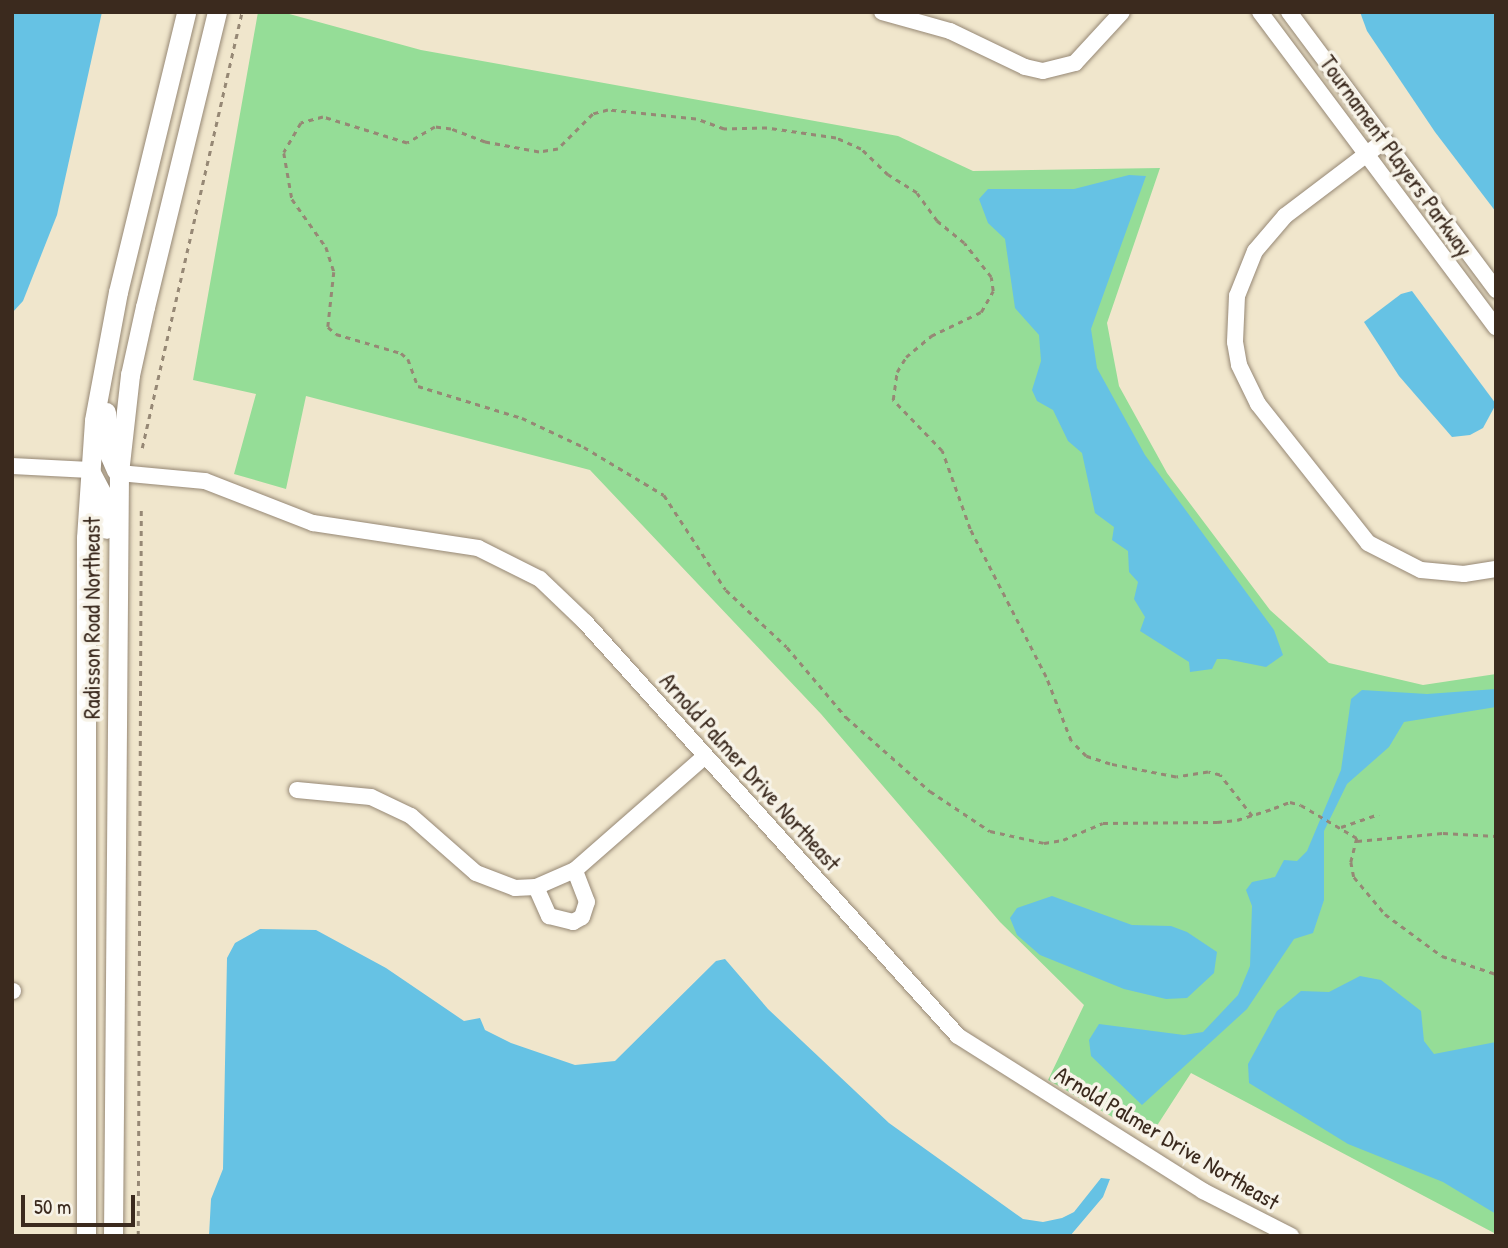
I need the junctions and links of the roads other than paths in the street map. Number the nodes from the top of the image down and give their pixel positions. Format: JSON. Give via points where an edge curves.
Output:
{"nodes":[{"id":1,"x":186,"y":12,"type":"edge"},
{"id":2,"x":217,"y":12,"type":"edge"},
{"id":3,"x":882,"y":12,"type":"edge"},
{"id":4,"x":1122,"y":12,"type":"edge"},
{"id":5,"x":1260,"y":12,"type":"edge"},
{"id":6,"x":1289,"y":12,"type":"edge"},
{"id":7,"x":1384,"y":141,"type":"junction"},
{"id":8,"x":1368,"y":156,"type":"junction"},
{"id":9,"x":1496,"y":290,"type":"edge"},
{"id":10,"x":1496,"y":328,"type":"edge"},
{"id":11,"x":102,"y":367,"type":"junction"},
{"id":12,"x":12,"y":466,"type":"edge"},
{"id":13,"x":90,"y":470,"type":"junction"},
{"id":14,"x":119,"y":473,"type":"junction"},
{"id":15,"x":1496,"y":569,"type":"edge"},
{"id":16,"x":117,"y":591,"type":"junction"},
{"id":17,"x":705,"y":756,"type":"junction"},
{"id":18,"x":297,"y":790,"type":"dead end"},
{"id":19,"x":575,"y":870,"type":"junction"},
{"id":20,"x":536,"y":887,"type":"junction"},
{"id":21,"x":1258,"y":1229,"type":"edge"},
{"id":22,"x":86,"y":1236,"type":"edge"},
{"id":23,"x":113,"y":1236,"type":"edge"},
{"id":24,"x":1290,"y":1236,"type":"edge"}],
"edges":[{"from":1,"to":11,"type":"main road","name":"Radisson Road Northeast"},
{"from":2,"to":14,"type":"main road","name":"Radisson Road Northeast","via":[[133,361]]},
{"from":3,"to":4,"type":"street","via":[[950,31],[1043,71],[1075,64]]},
{"from":5,"to":8,"type":"street","name":"Tournament Players Parkway"},
{"from":6,"to":7,"type":"street","name":"Tournament Players Parkway"},
{"from":7,"to":8,"type":"street"},
{"from":7,"to":9,"type":"street","name":"Tournament Players Parkway"},
{"from":8,"to":10,"type":"street","name":"Tournament Players Parkway"},
{"from":8,"to":15,"type":"street","via":[[1285,216],[1255,251],[1237,296],[1235,342],[1240,365],[1258,404],[1368,543],[1421,570],[1465,574]]},
{"from":11,"to":13,"type":"main road","name":"Radisson Road Northeast"},
{"from":11,"to":14,"type":"main road","via":[[109,385],[108,452]]},
{"from":12,"to":13,"type":"street"},
{"from":13,"to":16,"type":"main road","via":[[106,510],[107,576]]},
{"from":13,"to":22,"type":"main road","name":"Radisson Road Northeast"},
{"from":14,"to":16,"type":"main road","name":"Radisson Road Northeast"},
{"from":14,"to":17,"type":"street","name":"Arnold Palmer Drive Northeast","via":[[205,481],[313,523],[478,548],[517,564],[540,579],[585,622]]},
{"from":16,"to":23,"type":"main road","name":"Radisson Road Northeast"},
{"from":17,"to":19,"type":"street"},
{"from":17,"to":21,"type":"street","name":"Arnold Palmer Drive Northeast","via":[[958,1036]]},
{"from":18,"to":20,"type":"street","via":[[371,796],[411,816],[485,878],[515,888]]},
{"from":19,"to":20,"type":"street"},
{"from":19,"to":20,"type":"street","via":[[587,902],[582,916],[573,922],[548,916]]},
{"from":21,"to":24,"type":"street","name":"Arnold Palmer Drive Northeast"}]}
